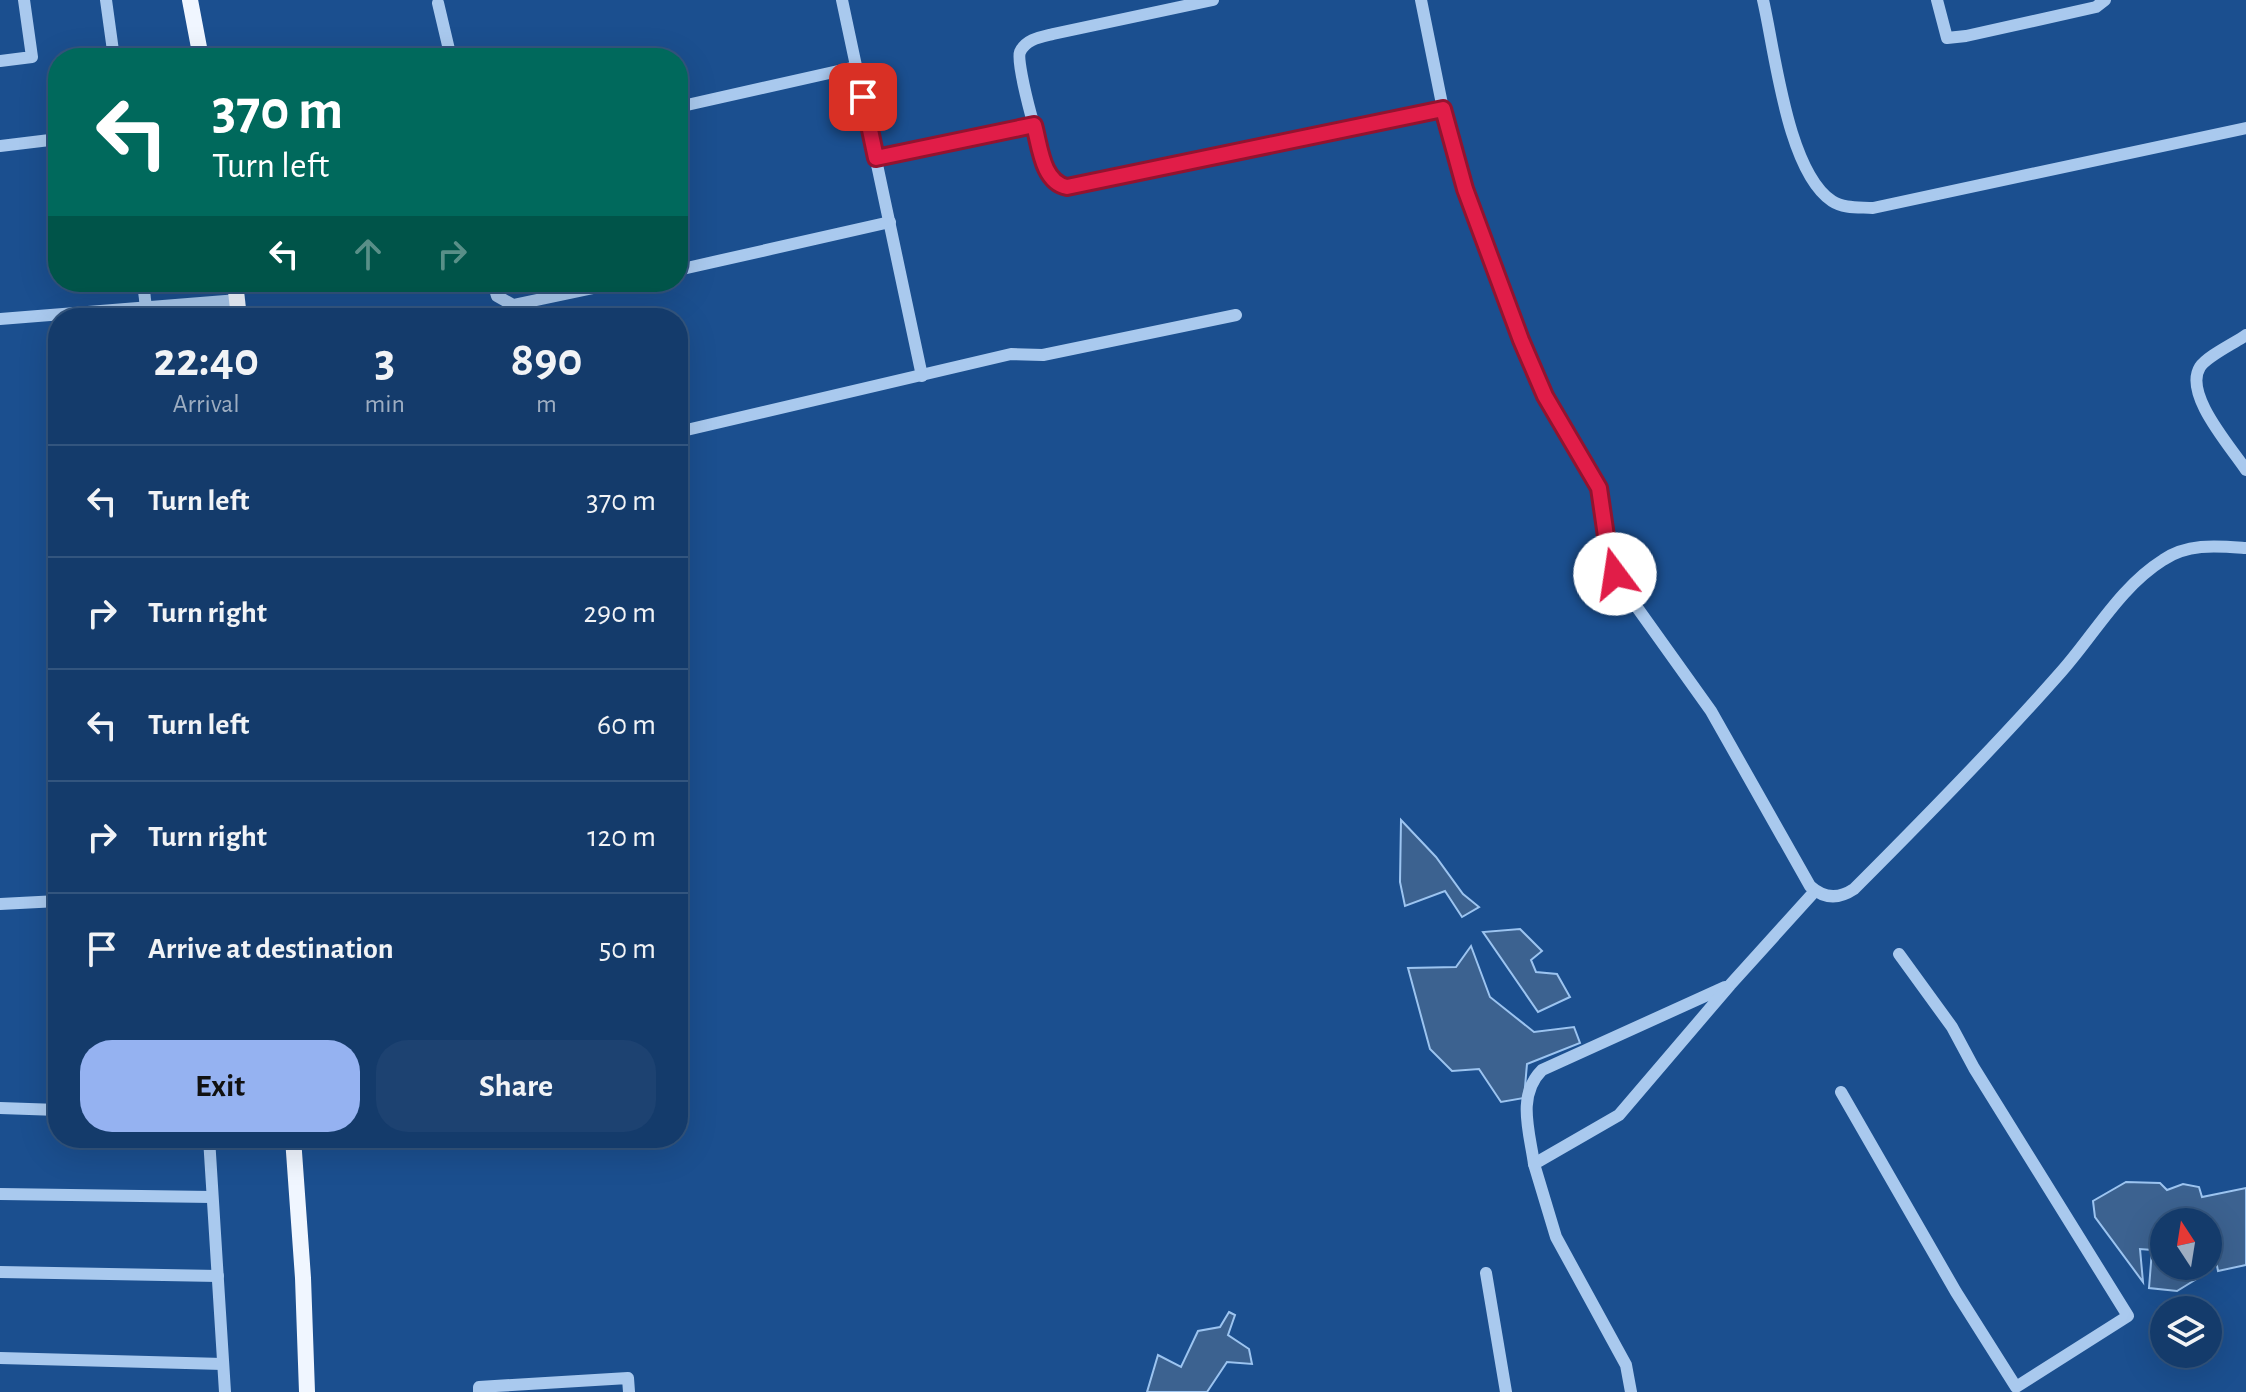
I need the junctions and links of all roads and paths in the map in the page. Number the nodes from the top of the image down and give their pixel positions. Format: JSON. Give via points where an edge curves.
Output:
{"nodes":[{"id":1,"x":24,"y":0,"type":"edge"},
{"id":2,"x":106,"y":0,"type":"edge"},
{"id":3,"x":190,"y":0,"type":"edge"},
{"id":4,"x":842,"y":0,"type":"edge"},
{"id":5,"x":1213,"y":0,"type":"edge"},
{"id":6,"x":1421,"y":0,"type":"edge"},
{"id":7,"x":1763,"y":0,"type":"edge"},
{"id":8,"x":1937,"y":0,"type":"edge"},
{"id":9,"x":2105,"y":0,"type":"edge"},
{"id":10,"x":441,"y":1,"type":"edge"},
{"id":11,"x":113,"y":48,"type":"edge"},
{"id":12,"x":199,"y":48,"type":"edge"},
{"id":13,"x":449,"y":48,"type":"edge"},
{"id":14,"x":0,"y":61,"type":"edge"},
{"id":15,"x":856,"y":67,"type":"junction"},
{"id":16,"x":688,"y":105,"type":"edge"},
{"id":17,"x":1443,"y":109,"type":"junction"},
{"id":18,"x":1034,"y":125,"type":"junction"},
{"id":19,"x":2246,"y":128,"type":"edge"},
{"id":20,"x":48,"y":140,"type":"edge"},
{"id":21,"x":0,"y":146,"type":"edge"},
{"id":22,"x":876,"y":158,"type":"junction"},
{"id":23,"x":890,"y":222,"type":"junction"},
{"id":24,"x":688,"y":268,"type":"edge"},
{"id":25,"x":144,"y":292,"type":"edge"},
{"id":26,"x":237,"y":292,"type":"edge"},
{"id":27,"x":496,"y":292,"type":"edge"},
{"id":28,"x":575,"y":292,"type":"edge"},
{"id":29,"x":238,"y":300,"type":"junction"},
{"id":30,"x":146,"y":308,"type":"joint"},
{"id":31,"x":238,"y":308,"type":"edge"},
{"id":32,"x":48,"y":315,"type":"edge"},
{"id":33,"x":1236,"y":315,"type":"dead end"},
{"id":34,"x":0,"y":319,"type":"edge"},
{"id":35,"x":2246,"y":335,"type":"edge"},
{"id":36,"x":922,"y":376,"type":"junction"},
{"id":37,"x":688,"y":430,"type":"edge"},
{"id":38,"x":2246,"y":470,"type":"edge"},
{"id":39,"x":2246,"y":548,"type":"edge"},
{"id":40,"x":1815,"y":891,"type":"junction"},
{"id":41,"x":48,"y":902,"type":"edge"},
{"id":42,"x":0,"y":904,"type":"edge"},
{"id":43,"x":1899,"y":954,"type":"dead end"},
{"id":44,"x":1730,"y":985,"type":"junction"},
{"id":45,"x":1841,"y":1092,"type":"dead end"},
{"id":46,"x":0,"y":1108,"type":"edge"},
{"id":47,"x":48,"y":1110,"type":"edge"},
{"id":48,"x":210,"y":1148,"type":"edge"},
{"id":49,"x":294,"y":1148,"type":"edge"},
{"id":50,"x":1534,"y":1164,"type":"junction"},
{"id":51,"x":0,"y":1194,"type":"edge"},
{"id":52,"x":212,"y":1197,"type":"junction"},
{"id":53,"x":0,"y":1272,"type":"edge"},
{"id":54,"x":1486,"y":1273,"type":"dead end"},
{"id":55,"x":218,"y":1276,"type":"junction"},
{"id":56,"x":0,"y":1358,"type":"edge"},
{"id":57,"x":223,"y":1364,"type":"junction"},
{"id":58,"x":225,"y":1392,"type":"edge"},
{"id":59,"x":307,"y":1392,"type":"edge"},
{"id":60,"x":479,"y":1392,"type":"edge"},
{"id":61,"x":629,"y":1392,"type":"edge"},
{"id":62,"x":1506,"y":1392,"type":"edge"},
{"id":63,"x":1631,"y":1392,"type":"edge"}],
"edges":[{"from":1,"to":14,"type":"street","via":[[32,57]]},
{"from":2,"to":11,"type":"street"},
{"from":3,"to":12,"type":"main road"},
{"from":4,"to":15,"type":"street"},
{"from":5,"to":18,"type":"street","via":[[1027,43],[1018,61]]},
{"from":6,"to":17,"type":"street"},
{"from":7,"to":19,"type":"street","via":[[1790,129],[1815,186],[1848,207],[1873,208]]},
{"from":8,"to":9,"type":"street","via":[[1947,38],[2096,7]]},
{"from":10,"to":13,"type":"street"},
{"from":15,"to":16,"type":"street"},
{"from":15,"to":22,"type":"street"},
{"from":17,"to":18,"type":"street","via":[[1067,187],[1048,174]]},
{"from":17,"to":40,"type":"street","via":[[1465,189],[1521,340],[1545,396],[1599,488],[1615,574],[1711,711]]},
{"from":18,"to":22,"type":"street"},
{"from":20,"to":21,"type":"street"},
{"from":22,"to":23,"type":"street"},
{"from":23,"to":24,"type":"street"},
{"from":23,"to":36,"type":"street"},
{"from":25,"to":30,"type":"street"},
{"from":26,"to":29,"type":"main road"},
{"from":27,"to":28,"type":"street","via":[[513,305]]},
{"from":29,"to":30,"type":"street"},
{"from":29,"to":31,"type":"main road"},
{"from":32,"to":34,"type":"street"},
{"from":33,"to":36,"type":"street","via":[[1043,355],[1011,354]]},
{"from":35,"to":38,"type":"street","via":[[2201,365],[2195,380],[2202,405]]},
{"from":36,"to":37,"type":"street"},
{"from":39,"to":40,"type":"street","via":[[2182,550],[2152,567],[2064,670],[1854,889],[1838,897]]},
{"from":40,"to":44,"type":"street"},
{"from":41,"to":42,"type":"street"},
{"from":43,"to":45,"type":"street","via":[[1952,1027],[2128,1316],[2016,1387]]},
{"from":44,"to":50,"type":"street","via":[[1619,1115]]},
{"from":44,"to":50,"type":"street","via":[[1542,1070],[1526,1101]]},
{"from":46,"to":47,"type":"street"},
{"from":48,"to":52,"type":"street"},
{"from":49,"to":59,"type":"main road"},
{"from":50,"to":63,"type":"street","via":[[1556,1237],[1626,1365]]},
{"from":51,"to":52,"type":"street"},
{"from":52,"to":55,"type":"street"},
{"from":53,"to":55,"type":"street"},
{"from":54,"to":62,"type":"street"},
{"from":55,"to":57,"type":"street"},
{"from":56,"to":57,"type":"street"},
{"from":57,"to":58,"type":"street"},
{"from":60,"to":61,"type":"street","via":[[479,1387],[628,1378]]}]}
